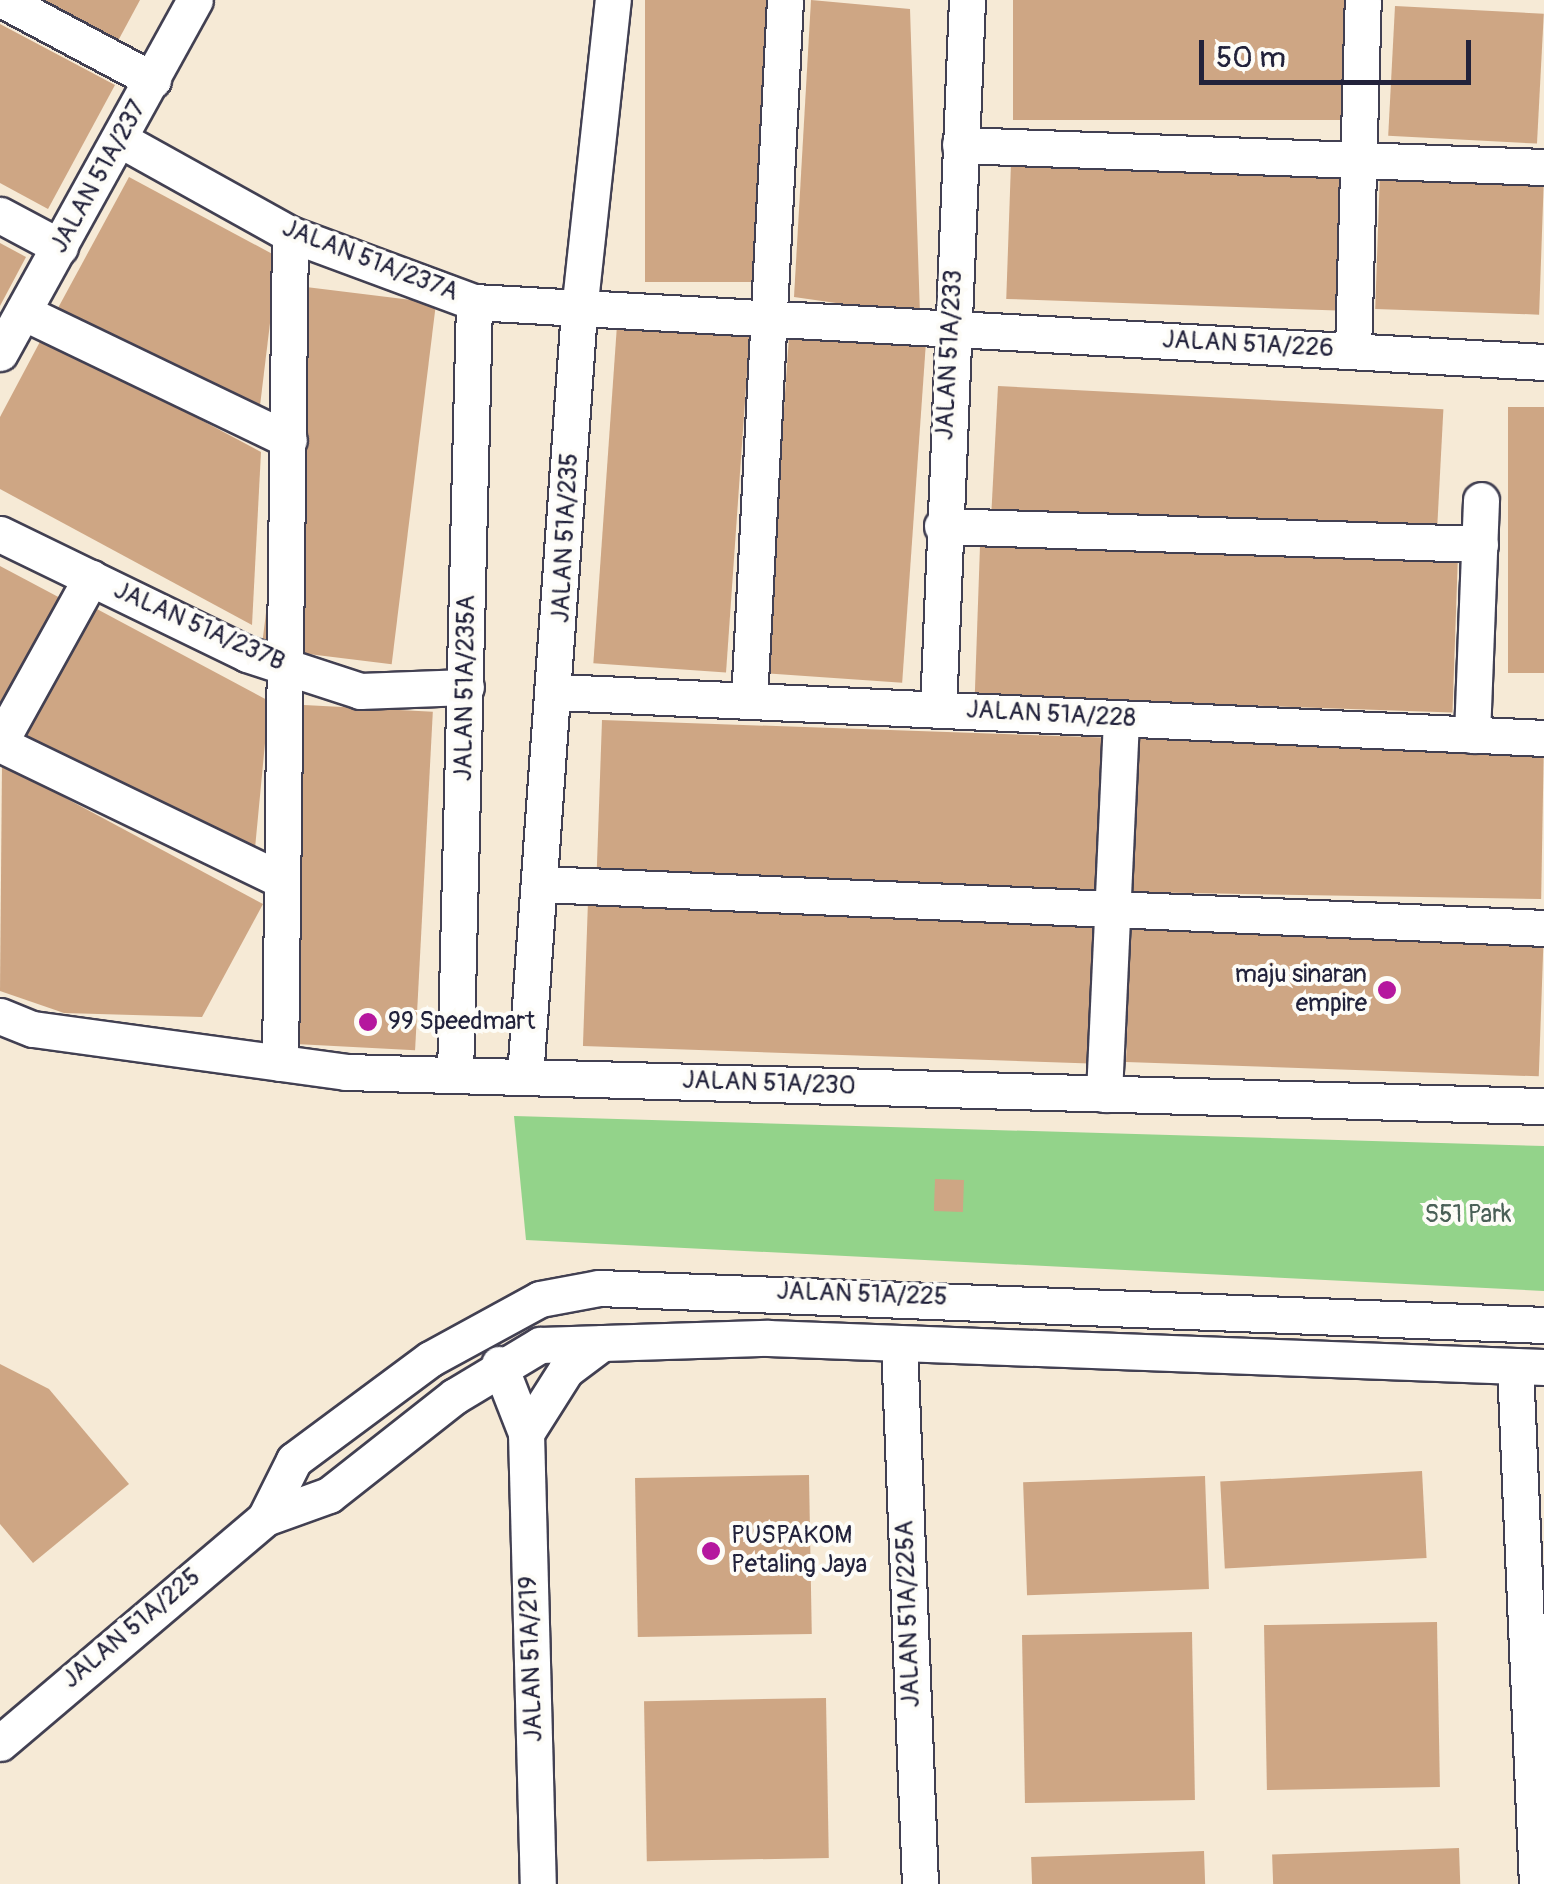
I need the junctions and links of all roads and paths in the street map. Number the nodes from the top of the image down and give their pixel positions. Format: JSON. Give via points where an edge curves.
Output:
{"nodes":[{"id":1,"x":3,"y":0,"type":"edge"},
{"id":2,"x":195,"y":0,"type":"edge"},
{"id":3,"x":613,"y":0,"type":"edge"},
{"id":4,"x":784,"y":0,"type":"edge"},
{"id":5,"x":966,"y":0,"type":"edge"},
{"id":6,"x":1364,"y":0,"type":"edge"},
{"id":7,"x":153,"y":80,"type":"junction"},
{"id":8,"x":121,"y":140,"type":"junction"},
{"id":9,"x":960,"y":145,"type":"junction"},
{"id":10,"x":1364,"y":160,"type":"junction"},
{"id":11,"x":1544,"y":167,"type":"edge"},
{"id":12,"x":0,"y":214,"type":"edge"},
{"id":13,"x":290,"y":234,"type":"junction"},
{"id":14,"x":60,"y":246,"type":"junction"},
{"id":15,"x":474,"y":302,"type":"junction"},
{"id":16,"x":579,"y":311,"type":"junction"},
{"id":17,"x":23,"y":312,"type":"junction"},
{"id":18,"x":771,"y":321,"type":"junction"},
{"id":19,"x":951,"y":330,"type":"junction"},
{"id":20,"x":1354,"y":350,"type":"junction"},
{"id":21,"x":0,"y":353,"type":"edge"},
{"id":22,"x":1544,"y":362,"type":"edge"},
{"id":23,"x":289,"y":440,"type":"junction"},
{"id":24,"x":1482,"y":500,"type":"dead end"},
{"id":25,"x":942,"y":526,"type":"junction"},
{"id":26,"x":0,"y":534,"type":"edge"},
{"id":27,"x":1480,"y":544,"type":"junction"},
{"id":28,"x":90,"y":578,"type":"junction"},
{"id":29,"x":283,"y":666,"type":"junction"},
{"id":30,"x":466,"y":687,"type":"junction"},
{"id":31,"x":558,"y":692,"type":"junction"},
{"id":32,"x":749,"y":701,"type":"junction"},
{"id":33,"x":938,"y":710,"type":"junction"},
{"id":34,"x":1121,"y":718,"type":"junction"},
{"id":35,"x":1472,"y":735,"type":"junction"},
{"id":36,"x":1544,"y":738,"type":"edge"},
{"id":37,"x":0,"y":743,"type":"edge"},
{"id":38,"x":277,"y":878,"type":"junction"},
{"id":39,"x":541,"y":884,"type":"junction"},
{"id":40,"x":1112,"y":908,"type":"junction"},
{"id":41,"x":1544,"y":928,"type":"edge"},
{"id":42,"x":0,"y":1016,"type":"edge"},
{"id":43,"x":280,"y":1063,"type":"junction"},
{"id":44,"x":455,"y":1075,"type":"junction"},
{"id":45,"x":525,"y":1077,"type":"junction"},
{"id":46,"x":1104,"y":1094,"type":"junction"},
{"id":47,"x":1544,"y":1106,"type":"edge"},
{"id":48,"x":1544,"y":1326,"type":"edge"},
{"id":49,"x":602,"y":1343,"type":"junction"},
{"id":50,"x":899,"y":1344,"type":"junction"},
{"id":51,"x":499,"y":1364,"type":"junction"},
{"id":52,"x":1530,"y":1367,"type":"edge"},
{"id":53,"x":526,"y":1433,"type":"junction"},
{"id":54,"x":1532,"y":1462,"type":"edge"},
{"id":55,"x":265,"y":1518,"type":"junction"},
{"id":56,"x":0,"y":1743,"type":"edge"},
{"id":57,"x":538,"y":1884,"type":"edge"},
{"id":58,"x":920,"y":1884,"type":"edge"},
{"id":59,"x":1536,"y":1884,"type":"edge"}],
"edges":[{"from":1,"to":7,"type":"street"},
{"from":2,"to":7,"type":"street","name":"JALAN 51A/237"},
{"from":3,"to":16,"type":"street","name":"JALAN 51A/235"},
{"from":4,"to":18,"type":"street"},
{"from":5,"to":9,"type":"street","name":"JALAN 51A/233"},
{"from":6,"to":10,"type":"street"},
{"from":7,"to":8,"type":"street","name":"JALAN 51A/237"},
{"from":8,"to":13,"type":"street","name":"JALAN 51A/237A"},
{"from":8,"to":14,"type":"street","name":"JALAN 51A/237"},
{"from":9,"to":10,"type":"street"},
{"from":9,"to":19,"type":"street","name":"JALAN 51A/233"},
{"from":10,"to":11,"type":"street"},
{"from":10,"to":20,"type":"street"},
{"from":12,"to":14,"type":"street"},
{"from":13,"to":15,"type":"street","name":"JALAN 51A/237A"},
{"from":13,"to":23,"type":"street"},
{"from":14,"to":17,"type":"street","name":"JALAN 51A/237"},
{"from":15,"to":16,"type":"street","name":"JALAN 51A/237A"},
{"from":15,"to":30,"type":"street","name":"JALAN 51A/235A"},
{"from":16,"to":18,"type":"street","name":"JALAN 51A/237A"},
{"from":16,"to":31,"type":"street","name":"JALAN 51A/235"},
{"from":17,"to":21,"type":"street","name":"JALAN 51A/237"},
{"from":17,"to":23,"type":"street"},
{"from":18,"to":19,"type":"street","name":"JALAN 51A/226"},
{"from":18,"to":32,"type":"street"},
{"from":19,"to":20,"type":"street","name":"JALAN 51A/226"},
{"from":19,"to":25,"type":"street","name":"JALAN 51A/233"},
{"from":20,"to":22,"type":"street","name":"JALAN 51A/226"},
{"from":23,"to":29,"type":"street"},
{"from":24,"to":27,"type":"street"},
{"from":25,"to":27,"type":"street"},
{"from":25,"to":33,"type":"street","name":"JALAN 51A/233"},
{"from":26,"to":28,"type":"street","name":"JALAN 51A/237B"},
{"from":27,"to":35,"type":"street"},
{"from":28,"to":29,"type":"street","name":"JALAN 51A/237B"},
{"from":28,"to":37,"type":"street"},
{"from":29,"to":30,"type":"street","name":"JALAN 51A/237B","via":[[360,692]]},
{"from":29,"to":38,"type":"street"},
{"from":30,"to":44,"type":"street","name":"JALAN 51A/235A"},
{"from":31,"to":32,"type":"street","name":"JALAN 51A/228"},
{"from":31,"to":39,"type":"street","name":"JALAN 51A/235"},
{"from":32,"to":33,"type":"street","name":"JALAN 51A/228"},
{"from":33,"to":34,"type":"street","name":"JALAN 51A/228"},
{"from":34,"to":35,"type":"street","name":"JALAN 51A/228"},
{"from":34,"to":40,"type":"street"},
{"from":35,"to":36,"type":"street","name":"JALAN 51A/228"},
{"from":37,"to":38,"type":"street"},
{"from":38,"to":43,"type":"street"},
{"from":39,"to":40,"type":"street"},
{"from":39,"to":45,"type":"street","name":"JALAN 51A/235"},
{"from":40,"to":41,"type":"street"},
{"from":40,"to":46,"type":"street"},
{"from":42,"to":43,"type":"street","name":"JALAN 51A/230","via":[[33,1028]]},
{"from":43,"to":44,"type":"street","name":"JALAN 51A/230"},
{"from":44,"to":45,"type":"street","name":"JALAN 51A/230"},
{"from":45,"to":46,"type":"street","name":"JALAN 51A/230"},
{"from":46,"to":47,"type":"street","name":"JALAN 51A/230"},
{"from":48,"to":55,"type":"street","name":"JALAN 51A/225","via":[[599,1288],[540,1300],[430,1359],[294,1460]]},
{"from":49,"to":50,"type":"street","name":"JALAN 51A/225"},
{"from":49,"to":51,"type":"street","name":"JALAN 51A/225","via":[[540,1345]]},
{"from":49,"to":53,"type":"street","via":[[566,1370]]},
{"from":50,"to":52,"type":"street","name":"JALAN 51A/225"},
{"from":50,"to":58,"type":"street","name":"JALAN 51A/225A"},
{"from":51,"to":53,"type":"street","name":"JALAN 51A/219"},
{"from":51,"to":55,"type":"street","name":"JALAN 51A/225","via":[[329,1496]]},
{"from":52,"to":54,"type":"street"},
{"from":53,"to":57,"type":"street","name":"JALAN 51A/219"},
{"from":54,"to":59,"type":"street"},
{"from":55,"to":56,"type":"street","name":"JALAN 51A/225"}]}
